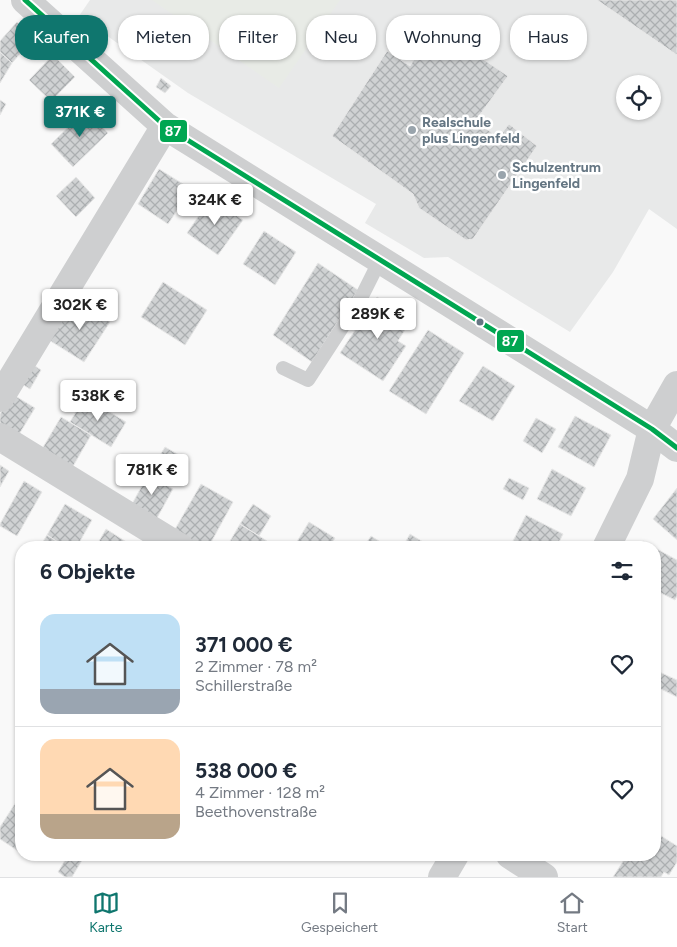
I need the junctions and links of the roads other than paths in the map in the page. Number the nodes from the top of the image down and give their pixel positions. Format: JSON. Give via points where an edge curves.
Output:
{"nodes":[{"id":1,"x":25,"y":0,"type":"edge"},
{"id":2,"x":165,"y":126,"type":"junction"},
{"id":3,"x":380,"y":260,"type":"junction"},
{"id":4,"x":283,"y":368,"type":"dead end"},
{"id":5,"x":677,"y":385,"type":"edge"},
{"id":6,"x":0,"y":398,"type":"edge"},
{"id":7,"x":652,"y":429,"type":"junction"},
{"id":8,"x":0,"y":437,"type":"edge"},
{"id":9,"x":677,"y":448,"type":"edge"},
{"id":10,"x":170,"y":541,"type":"edge"},
{"id":11,"x":609,"y":541,"type":"edge"},
{"id":12,"x":451,"y":861,"type":"edge"},
{"id":13,"x":519,"y":861,"type":"edge"},
{"id":14,"x":442,"y":877,"type":"edge"},
{"id":15,"x":544,"y":877,"type":"edge"}],
"edges":[{"from":1,"to":2,"type":"street"},
{"from":2,"to":3,"type":"street"},
{"from":2,"to":6,"type":"street"},
{"from":3,"to":4,"type":"lane","via":[[360,300],[308,380]]},
{"from":3,"to":7,"type":"street"},
{"from":5,"to":7,"type":"street"},
{"from":7,"to":9,"type":"street"},
{"from":7,"to":11,"type":"street","via":[[640,479]]},
{"from":8,"to":10,"type":"street"},
{"from":12,"to":14,"type":"street"},
{"from":13,"to":15,"type":"street"}]}
